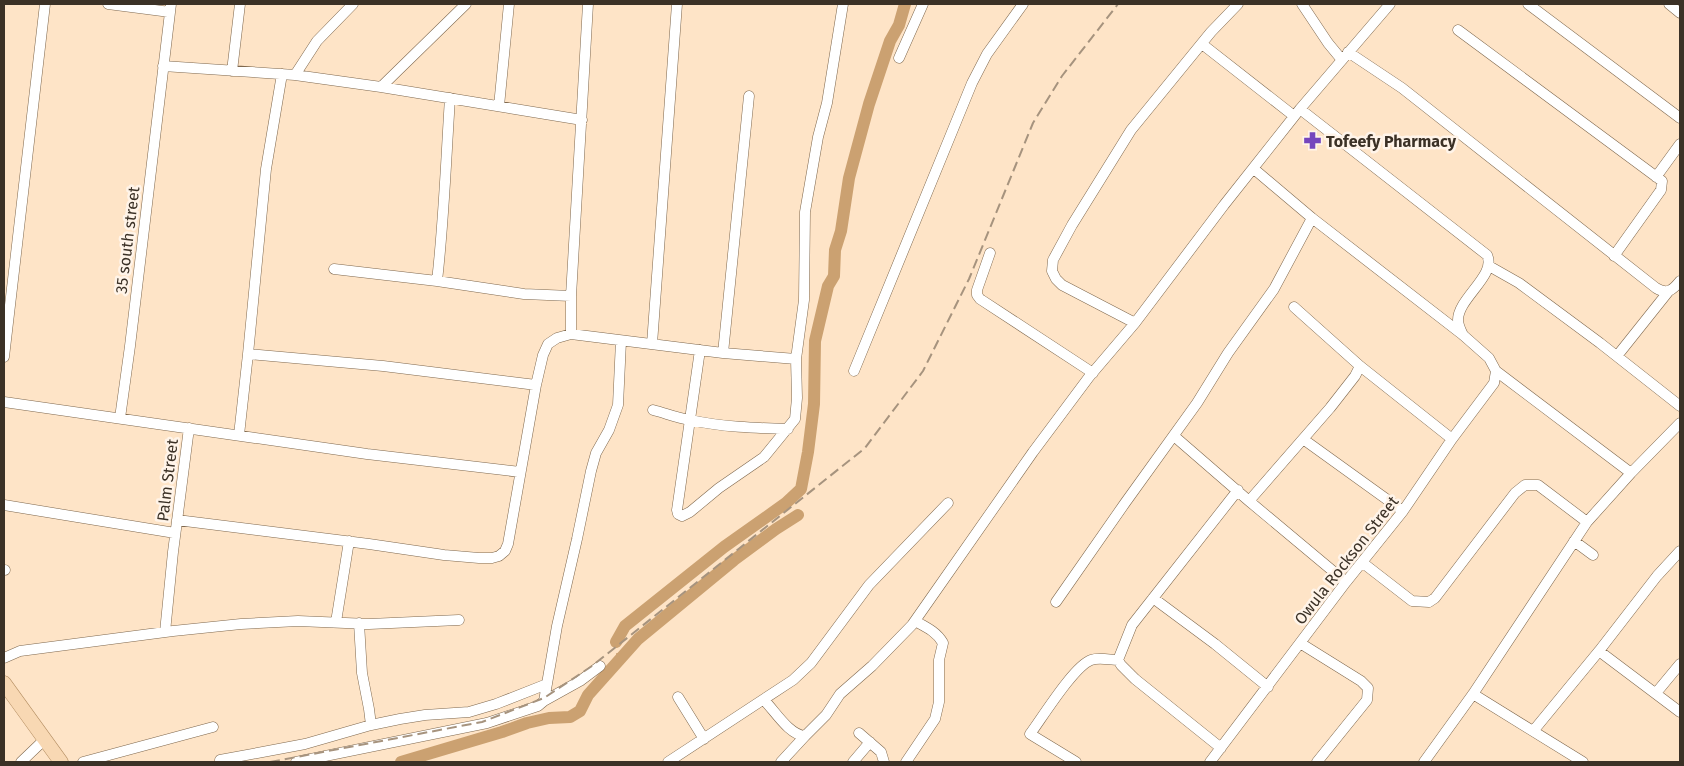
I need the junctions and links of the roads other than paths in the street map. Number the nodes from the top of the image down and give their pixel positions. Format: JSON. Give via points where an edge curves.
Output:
{"nodes":[{"id":1,"x":44,"y":4,"type":"edge"},
{"id":2,"x":108,"y":4,"type":"edge"},
{"id":3,"x":240,"y":4,"type":"edge"},
{"id":4,"x":353,"y":4,"type":"edge"},
{"id":5,"x":466,"y":4,"type":"edge"},
{"id":6,"x":509,"y":4,"type":"edge"},
{"id":7,"x":588,"y":4,"type":"edge"},
{"id":8,"x":677,"y":4,"type":"edge"},
{"id":9,"x":843,"y":4,"type":"edge"},
{"id":10,"x":923,"y":4,"type":"edge"},
{"id":11,"x":1024,"y":4,"type":"edge"},
{"id":12,"x":1238,"y":4,"type":"edge"},
{"id":13,"x":1302,"y":4,"type":"edge"},
{"id":14,"x":1390,"y":4,"type":"edge"},
{"id":15,"x":1528,"y":4,"type":"edge"},
{"id":16,"x":1669,"y":4,"type":"edge"},
{"id":17,"x":170,"y":8,"type":"edge"},
{"id":18,"x":1680,"y":13,"type":"edge"},
{"id":19,"x":1458,"y":30,"type":"dead end"},
{"id":20,"x":1202,"y":44,"type":"junction"},
{"id":21,"x":1345,"y":56,"type":"junction"},
{"id":22,"x":899,"y":58,"type":"dead end"},
{"id":23,"x":163,"y":66,"type":"junction"},
{"id":24,"x":232,"y":71,"type":"junction"},
{"id":25,"x":282,"y":74,"type":"junction"},
{"id":26,"x":295,"y":75,"type":"junction"},
{"id":27,"x":381,"y":87,"type":"junction"},
{"id":28,"x":748,"y":96,"type":"dead end"},
{"id":29,"x":450,"y":98,"type":"junction"},
{"id":30,"x":499,"y":106,"type":"junction"},
{"id":31,"x":1297,"y":112,"type":"junction"},
{"id":32,"x":1680,"y":118,"type":"edge"},
{"id":33,"x":582,"y":120,"type":"junction"},
{"id":34,"x":1680,"y":144,"type":"edge"},
{"id":35,"x":1254,"y":169,"type":"junction"},
{"id":36,"x":1656,"y":177,"type":"junction"},
{"id":37,"x":1312,"y":218,"type":"junction"},
{"id":38,"x":990,"y":253,"type":"dead end"},
{"id":39,"x":1614,"y":256,"type":"junction"},
{"id":40,"x":1489,"y":263,"type":"junction"},
{"id":41,"x":334,"y":269,"type":"dead end"},
{"id":42,"x":437,"y":281,"type":"junction"},
{"id":43,"x":1680,"y":281,"type":"edge"},
{"id":44,"x":1668,"y":292,"type":"junction"},
{"id":45,"x":571,"y":296,"type":"junction"},
{"id":46,"x":1294,"y":307,"type":"dead end"},
{"id":47,"x":1135,"y":323,"type":"junction"},
{"id":48,"x":571,"y":334,"type":"junction"},
{"id":49,"x":1462,"y":335,"type":"junction"},
{"id":50,"x":621,"y":340,"type":"junction"},
{"id":51,"x":652,"y":344,"type":"junction"},
{"id":52,"x":700,"y":350,"type":"junction"},
{"id":53,"x":723,"y":353,"type":"junction"},
{"id":54,"x":248,"y":354,"type":"junction"},
{"id":55,"x":4,"y":356,"type":"edge"},
{"id":56,"x":1616,"y":356,"type":"junction"},
{"id":57,"x":796,"y":359,"type":"junction"},
{"id":58,"x":1360,"y":366,"type":"junction"},
{"id":59,"x":854,"y":371,"type":"dead end"},
{"id":60,"x":1496,"y":371,"type":"junction"},
{"id":61,"x":1093,"y":373,"type":"junction"},
{"id":62,"x":536,"y":385,"type":"junction"},
{"id":63,"x":4,"y":402,"type":"edge"},
{"id":64,"x":1680,"y":406,"type":"edge"},
{"id":65,"x":652,"y":410,"type":"dead end"},
{"id":66,"x":120,"y":418,"type":"junction"},
{"id":67,"x":690,"y":420,"type":"junction"},
{"id":68,"x":1680,"y":423,"type":"edge"},
{"id":69,"x":189,"y":428,"type":"junction"},
{"id":70,"x":788,"y":429,"type":"junction"},
{"id":71,"x":238,"y":434,"type":"junction"},
{"id":72,"x":1174,"y":436,"type":"junction"},
{"id":73,"x":1303,"y":438,"type":"junction"},
{"id":74,"x":1452,"y":439,"type":"junction"},
{"id":75,"x":520,"y":472,"type":"junction"},
{"id":76,"x":1631,"y":473,"type":"junction"},
{"id":77,"x":1238,"y":490,"type":"junction"},
{"id":78,"x":1249,"y":501,"type":"junction"},
{"id":79,"x":948,"y":503,"type":"dead end"},
{"id":80,"x":4,"y":505,"type":"edge"},
{"id":81,"x":1403,"y":511,"type":"junction"},
{"id":82,"x":177,"y":520,"type":"junction"},
{"id":83,"x":1587,"y":522,"type":"junction"},
{"id":84,"x":175,"y":534,"type":"junction"},
{"id":85,"x":349,"y":541,"type":"junction"},
{"id":86,"x":1574,"y":541,"type":"junction"},
{"id":87,"x":1680,"y":551,"type":"edge"},
{"id":88,"x":1592,"y":555,"type":"dead end"},
{"id":89,"x":1363,"y":563,"type":"junction"},
{"id":90,"x":1346,"y":582,"type":"junction"},
{"id":91,"x":1153,"y":598,"type":"junction"},
{"id":92,"x":1056,"y":602,"type":"dead end"},
{"id":93,"x":459,"y":620,"type":"dead end"},
{"id":94,"x":915,"y":621,"type":"junction"},
{"id":95,"x":336,"y":622,"type":"junction"},
{"id":96,"x":359,"y":623,"type":"junction"},
{"id":97,"x":165,"y":632,"type":"junction"},
{"id":98,"x":1300,"y":643,"type":"junction"},
{"id":99,"x":1599,"y":651,"type":"junction"},
{"id":100,"x":4,"y":658,"type":"edge"},
{"id":101,"x":1118,"y":660,"type":"junction"},
{"id":102,"x":1680,"y":664,"type":"edge"},
{"id":103,"x":600,"y":666,"type":"dead end"},
{"id":104,"x":4,"y":683,"type":"edge"},
{"id":105,"x":546,"y":684,"type":"junction"},
{"id":106,"x":1268,"y":687,"type":"junction"},
{"id":107,"x":1656,"y":693,"type":"junction"},
{"id":108,"x":1473,"y":694,"type":"junction"},
{"id":109,"x":678,"y":697,"type":"dead end"},
{"id":110,"x":764,"y":700,"type":"junction"},
{"id":111,"x":544,"y":701,"type":"junction"},
{"id":112,"x":1680,"y":712,"type":"edge"},
{"id":113,"x":371,"y":725,"type":"junction"},
{"id":114,"x":213,"y":727,"type":"dead end"},
{"id":115,"x":1534,"y":730,"type":"junction"},
{"id":116,"x":858,"y":733,"type":"dead end"},
{"id":117,"x":805,"y":736,"type":"junction"},
{"id":118,"x":704,"y":739,"type":"junction"},
{"id":119,"x":44,"y":740,"type":"junction"},
{"id":120,"x":870,"y":742,"type":"junction"},
{"id":121,"x":1221,"y":748,"type":"junction"},
{"id":122,"x":220,"y":760,"type":"dead end"},
{"id":123,"x":21,"y":762,"type":"edge"},
{"id":124,"x":61,"y":762,"type":"edge"},
{"id":125,"x":83,"y":762,"type":"edge"},
{"id":126,"x":296,"y":762,"type":"edge"},
{"id":127,"x":668,"y":762,"type":"edge"},
{"id":128,"x":781,"y":762,"type":"edge"},
{"id":129,"x":853,"y":762,"type":"edge"},
{"id":130,"x":884,"y":762,"type":"edge"},
{"id":131,"x":906,"y":762,"type":"edge"},
{"id":132,"x":1076,"y":762,"type":"edge"},
{"id":133,"x":1210,"y":762,"type":"edge"},
{"id":134,"x":1318,"y":762,"type":"edge"},
{"id":135,"x":1424,"y":762,"type":"edge"},
{"id":136,"x":1583,"y":762,"type":"edge"}],
"edges":[{"from":1,"to":55,"type":"street"},
{"from":2,"to":17,"type":"street"},
{"from":3,"to":24,"type":"street"},
{"from":4,"to":26,"type":"street","via":[[317,41]]},
{"from":5,"to":27,"type":"street"},
{"from":6,"to":30,"type":"street"},
{"from":7,"to":33,"type":"street"},
{"from":8,"to":51,"type":"street"},
{"from":9,"to":57,"type":"street","via":[[805,212],[804,300]]},
{"from":10,"to":22,"type":"street"},
{"from":11,"to":59,"type":"street","via":[[987,54],[972,83]]},
{"from":12,"to":20,"type":"street"},
{"from":13,"to":21,"type":"street","via":[[1328,43]]},
{"from":14,"to":21,"type":"street"},
{"from":15,"to":32,"type":"street"},
{"from":16,"to":18,"type":"street"},
{"from":17,"to":23,"type":"street","name":"35 south street"},
{"from":19,"to":36,"type":"street"},
{"from":20,"to":31,"type":"street"},
{"from":20,"to":47,"type":"street","via":[[1130,130],[1053,260],[1052,270],[1062,285]]},
{"from":21,"to":31,"type":"street"},
{"from":21,"to":39,"type":"street","via":[[1402,88]]},
{"from":23,"to":24,"type":"street"},
{"from":23,"to":66,"type":"street","name":"35 south street"},
{"from":24,"to":25,"type":"street"},
{"from":25,"to":26,"type":"street"},
{"from":25,"to":54,"type":"street","via":[[266,169]]},
{"from":26,"to":27,"type":"street"},
{"from":27,"to":29,"type":"street"},
{"from":28,"to":53,"type":"street"},
{"from":29,"to":30,"type":"street"},
{"from":29,"to":42,"type":"street"},
{"from":30,"to":33,"type":"street"},
{"from":31,"to":35,"type":"street"},
{"from":31,"to":40,"type":"street","via":[[1487,254]]},
{"from":33,"to":45,"type":"street"},
{"from":34,"to":36,"type":"street"},
{"from":35,"to":37,"type":"street"},
{"from":35,"to":47,"type":"street"},
{"from":36,"to":39,"type":"street","via":[[1662,181],[1661,190]]},
{"from":37,"to":49,"type":"street"},
{"from":37,"to":72,"type":"street","via":[[1274,289]]},
{"from":38,"to":61,"type":"street","via":[[977,290],[980,299]]},
{"from":39,"to":44,"type":"street","via":[[1656,288]]},
{"from":40,"to":49,"type":"street","via":[[1488,270],[1459,310]]},
{"from":40,"to":56,"type":"street"},
{"from":41,"to":42,"type":"street"},
{"from":42,"to":45,"type":"street","via":[[524,294]]},
{"from":43,"to":44,"type":"street"},
{"from":44,"to":56,"type":"street"},
{"from":45,"to":48,"type":"street"},
{"from":46,"to":58,"type":"street"},
{"from":47,"to":61,"type":"street"},
{"from":48,"to":50,"type":"street"},
{"from":48,"to":62,"type":"street","via":[[548,344]]},
{"from":49,"to":60,"type":"street","via":[[1489,358]]},
{"from":50,"to":51,"type":"street"},
{"from":50,"to":105,"type":"street","via":[[618,405],[591,471]]},
{"from":51,"to":52,"type":"street"},
{"from":52,"to":53,"type":"street"},
{"from":52,"to":67,"type":"street"},
{"from":53,"to":57,"type":"street"},
{"from":54,"to":62,"type":"street"},
{"from":54,"to":71,"type":"street"},
{"from":56,"to":64,"type":"street"},
{"from":57,"to":70,"type":"street","via":[[795,418]]},
{"from":58,"to":73,"type":"street","via":[[1330,408]]},
{"from":58,"to":74,"type":"street"},
{"from":60,"to":74,"type":"street","name":"Owula Rockson Street","via":[[1494,383]]},
{"from":60,"to":76,"type":"street"},
{"from":61,"to":94,"type":"street","via":[[1033,452]]},
{"from":62,"to":75,"type":"street"},
{"from":63,"to":66,"type":"street","name":"Palm Street"},
{"from":65,"to":67,"type":"street"},
{"from":66,"to":69,"type":"street","name":"Palm Street"},
{"from":67,"to":70,"type":"street"},
{"from":67,"to":70,"type":"street","via":[[677,510],[682,516],[764,457]]},
{"from":68,"to":76,"type":"street"},
{"from":69,"to":71,"type":"street"},
{"from":69,"to":82,"type":"street","name":"Palm Street"},
{"from":71,"to":75,"type":"street","via":[[367,454]]},
{"from":72,"to":77,"type":"street"},
{"from":72,"to":92,"type":"street"},
{"from":73,"to":78,"type":"street"},
{"from":73,"to":81,"type":"street"},
{"from":74,"to":81,"type":"street","name":"Owula Rockson Street"},
{"from":75,"to":85,"type":"street","via":[[508,544],[499,556],[444,555]]},
{"from":76,"to":83,"type":"street"},
{"from":77,"to":78,"type":"street"},
{"from":77,"to":91,"type":"street"},
{"from":78,"to":90,"type":"street"},
{"from":79,"to":110,"type":"street","via":[[868,585],[812,663]]},
{"from":80,"to":84,"type":"street"},
{"from":81,"to":89,"type":"street","name":"Owula Rockson Street"},
{"from":82,"to":84,"type":"street","name":"Palm Street"},
{"from":82,"to":85,"type":"street"},
{"from":83,"to":86,"type":"street"},
{"from":83,"to":89,"type":"street","via":[[1538,485],[1525,485],[1515,493],[1429,602],[1412,601]]},
{"from":84,"to":97,"type":"street","name":"Palm Street"},
{"from":85,"to":95,"type":"street"},
{"from":86,"to":88,"type":"street"},
{"from":86,"to":108,"type":"street"},
{"from":87,"to":99,"type":"street","via":[[1656,576]]},
{"from":89,"to":90,"type":"street","name":"Owula Rockson Street"},
{"from":90,"to":98,"type":"street","name":"Owula Rockson Street"},
{"from":91,"to":101,"type":"street","via":[[1132,625]]},
{"from":91,"to":106,"type":"street"},
{"from":93,"to":96,"type":"street"},
{"from":94,"to":117,"type":"street","via":[[840,694],[826,715]]},
{"from":94,"to":131,"type":"street","via":[[940,636],[943,643],[935,719]]},
{"from":95,"to":96,"type":"street"},
{"from":95,"to":97,"type":"street","via":[[241,624]]},
{"from":96,"to":113,"type":"street","via":[[362,673]]},
{"from":97,"to":100,"type":"street","via":[[20,652]]},
{"from":98,"to":106,"type":"street","name":"Owula Rockson Street"},
{"from":98,"to":134,"type":"street","via":[[1368,688],[1368,700]]},
{"from":99,"to":107,"type":"street"},
{"from":99,"to":115,"type":"street"},
{"from":101,"to":121,"type":"street","via":[[1135,679]]},
{"from":101,"to":132,"type":"street","via":[[1096,659],[1085,663],[1030,734]]},
{"from":102,"to":107,"type":"street"},
{"from":103,"to":111,"type":"street"},
{"from":104,"to":119,"type":"main road"},
{"from":105,"to":111,"type":"street"},
{"from":105,"to":113,"type":"street","via":[[469,712],[425,715]]},
{"from":106,"to":121,"type":"street","name":"Owula Rockson Street"},
{"from":107,"to":112,"type":"street"},
{"from":108,"to":115,"type":"street"},
{"from":108,"to":135,"type":"street"},
{"from":109,"to":118,"type":"street"},
{"from":110,"to":117,"type":"street","via":[[790,730]]},
{"from":110,"to":118,"type":"street"},
{"from":111,"to":126,"type":"street","via":[[538,706],[487,722]]},
{"from":113,"to":122,"type":"street","via":[[305,744]]},
{"from":114,"to":125,"type":"street"},
{"from":115,"to":136,"type":"street"},
{"from":116,"to":120,"type":"street"},
{"from":117,"to":128,"type":"street"},
{"from":118,"to":127,"type":"street"},
{"from":119,"to":123,"type":"street"},
{"from":119,"to":124,"type":"main road"},
{"from":120,"to":129,"type":"street"},
{"from":120,"to":130,"type":"street","via":[[881,752]]},
{"from":121,"to":133,"type":"street","name":"Owula Rockson Street"}]}
